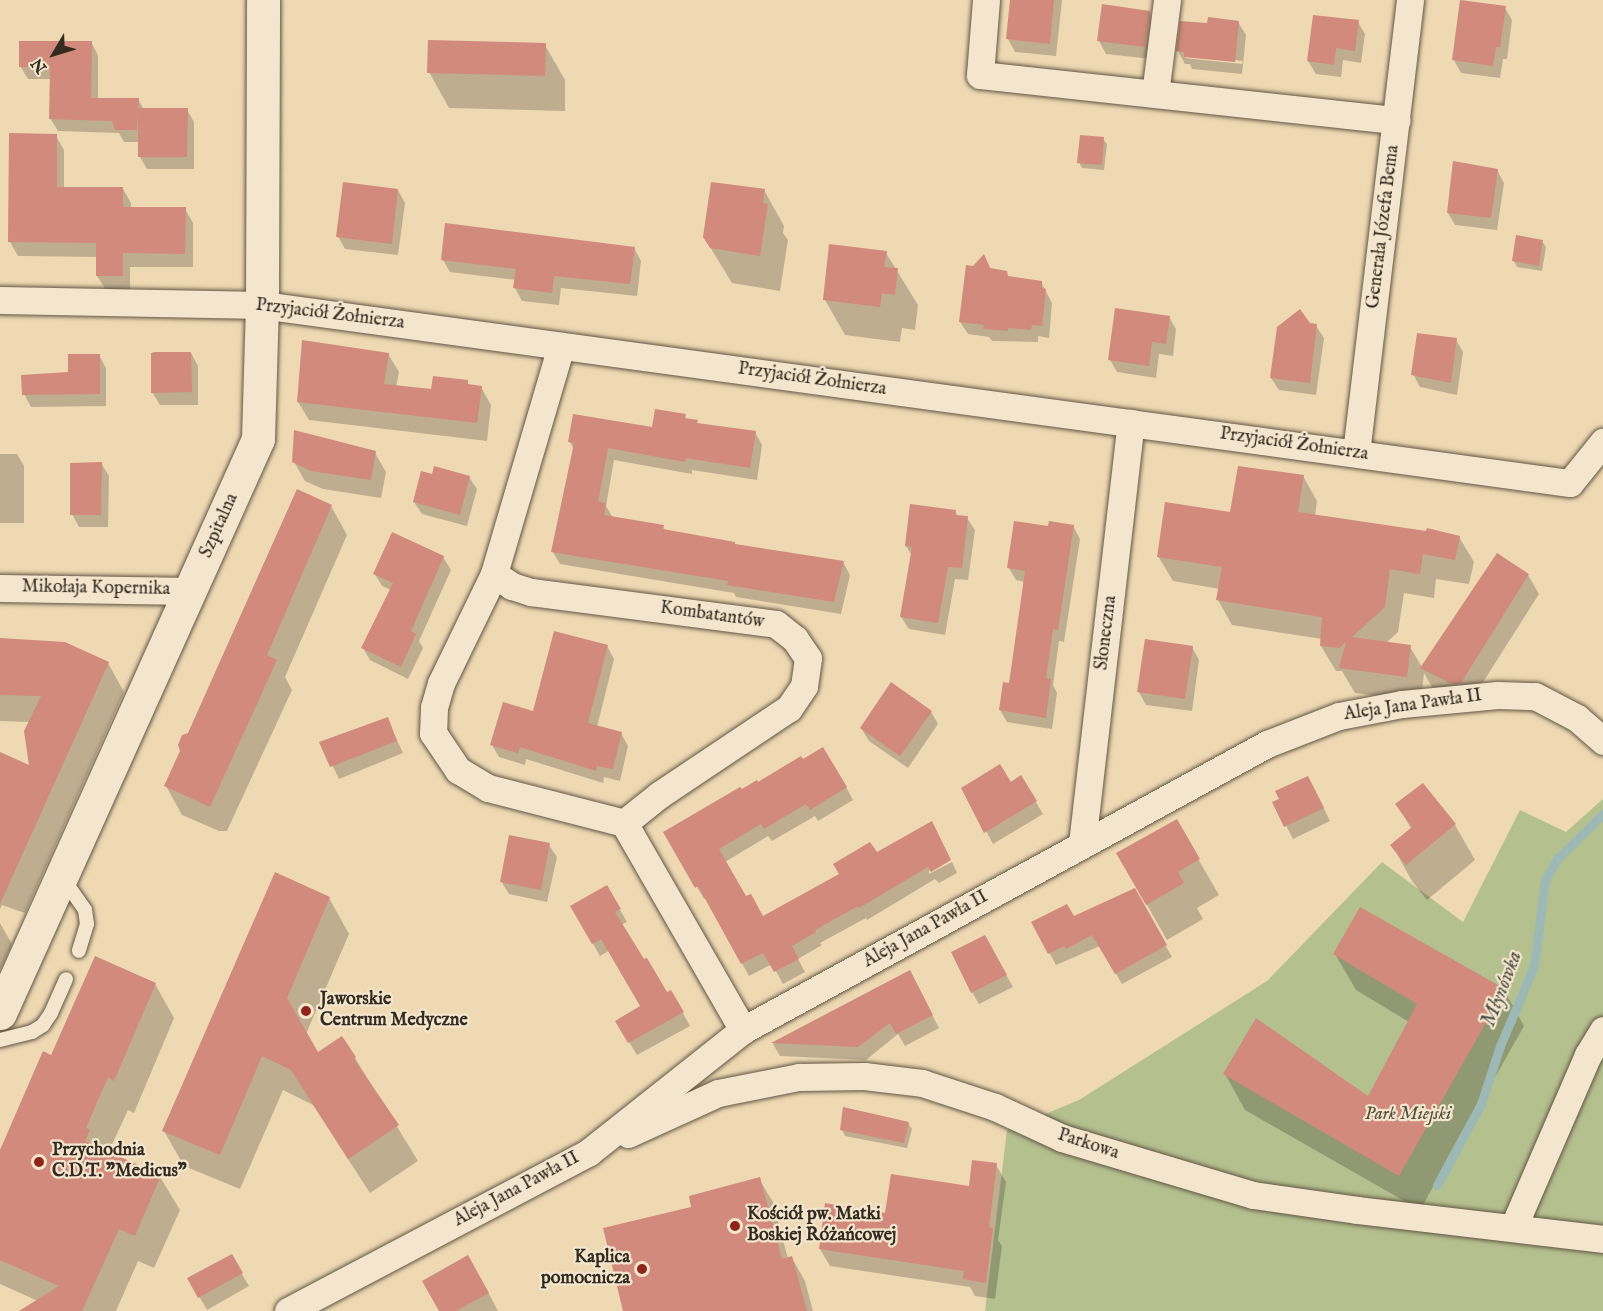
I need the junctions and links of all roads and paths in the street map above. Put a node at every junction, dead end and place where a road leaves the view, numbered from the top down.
1 (263, 0) edge
2 (986, 0) edge
3 (1167, 0) edge
4 (1410, 0) edge
5 (1155, 94) junction
6 (1397, 120) junction
7 (0, 300) edge
8 (262, 305) junction
9 (561, 346) junction
10 (1131, 423) junction
11 (1603, 442) edge
12 (1356, 453) junction
13 (494, 574) junction
14 (0, 588) edge
15 (191, 591) junction
16 (1603, 741) edge
17 (624, 824) junction
18 (1082, 844) junction
19 (62, 877) junction
20 (79, 951) dead end
21 (66, 980) dead end
22 (0, 1014) edge
23 (742, 1030) junction
24 (1603, 1030) edge
25 (0, 1040) edge
26 (589, 1152) junction
27 (1513, 1228) junction
28 (1603, 1239) edge
29 (288, 1311) edge

1 - 8 street, Szpitalna
2 - 5 street
3 - 5 street
4 - 6 street, Generała Józefa Bema
5 - 6 street
6 - 12 street, Generała Józefa Bema
7 - 8 street, Przyjaciół Żołnierza
8 - 9 street, Przyjaciół Żołnierza
8 - 15 street, Szpitalna
9 - 10 street, Przyjaciół Żołnierza
9 - 13 street
10 - 12 street, Przyjaciół Żołnierza
10 - 18 street, Słoneczna
11 - 12 street, Przyjaciół Żołnierza
13 - 17 street
13 - 17 street, Kombatantów
14 - 15 street, Mikołaja Kopernika
15 - 19 street, Szpitalna
16 - 18 street, Aleja Jana Pawła II
17 - 23 street
18 - 23 street, Aleja Jana Pawła II
19 - 20 lane
19 - 22 street, Szpitalna
21 - 25 lane
23 - 26 street, Aleja Jana Pawła II
24 - 27 street
26 - 27 street, Parkowa
26 - 29 street, Aleja Jana Pawła II
27 - 28 street, Parkowa

